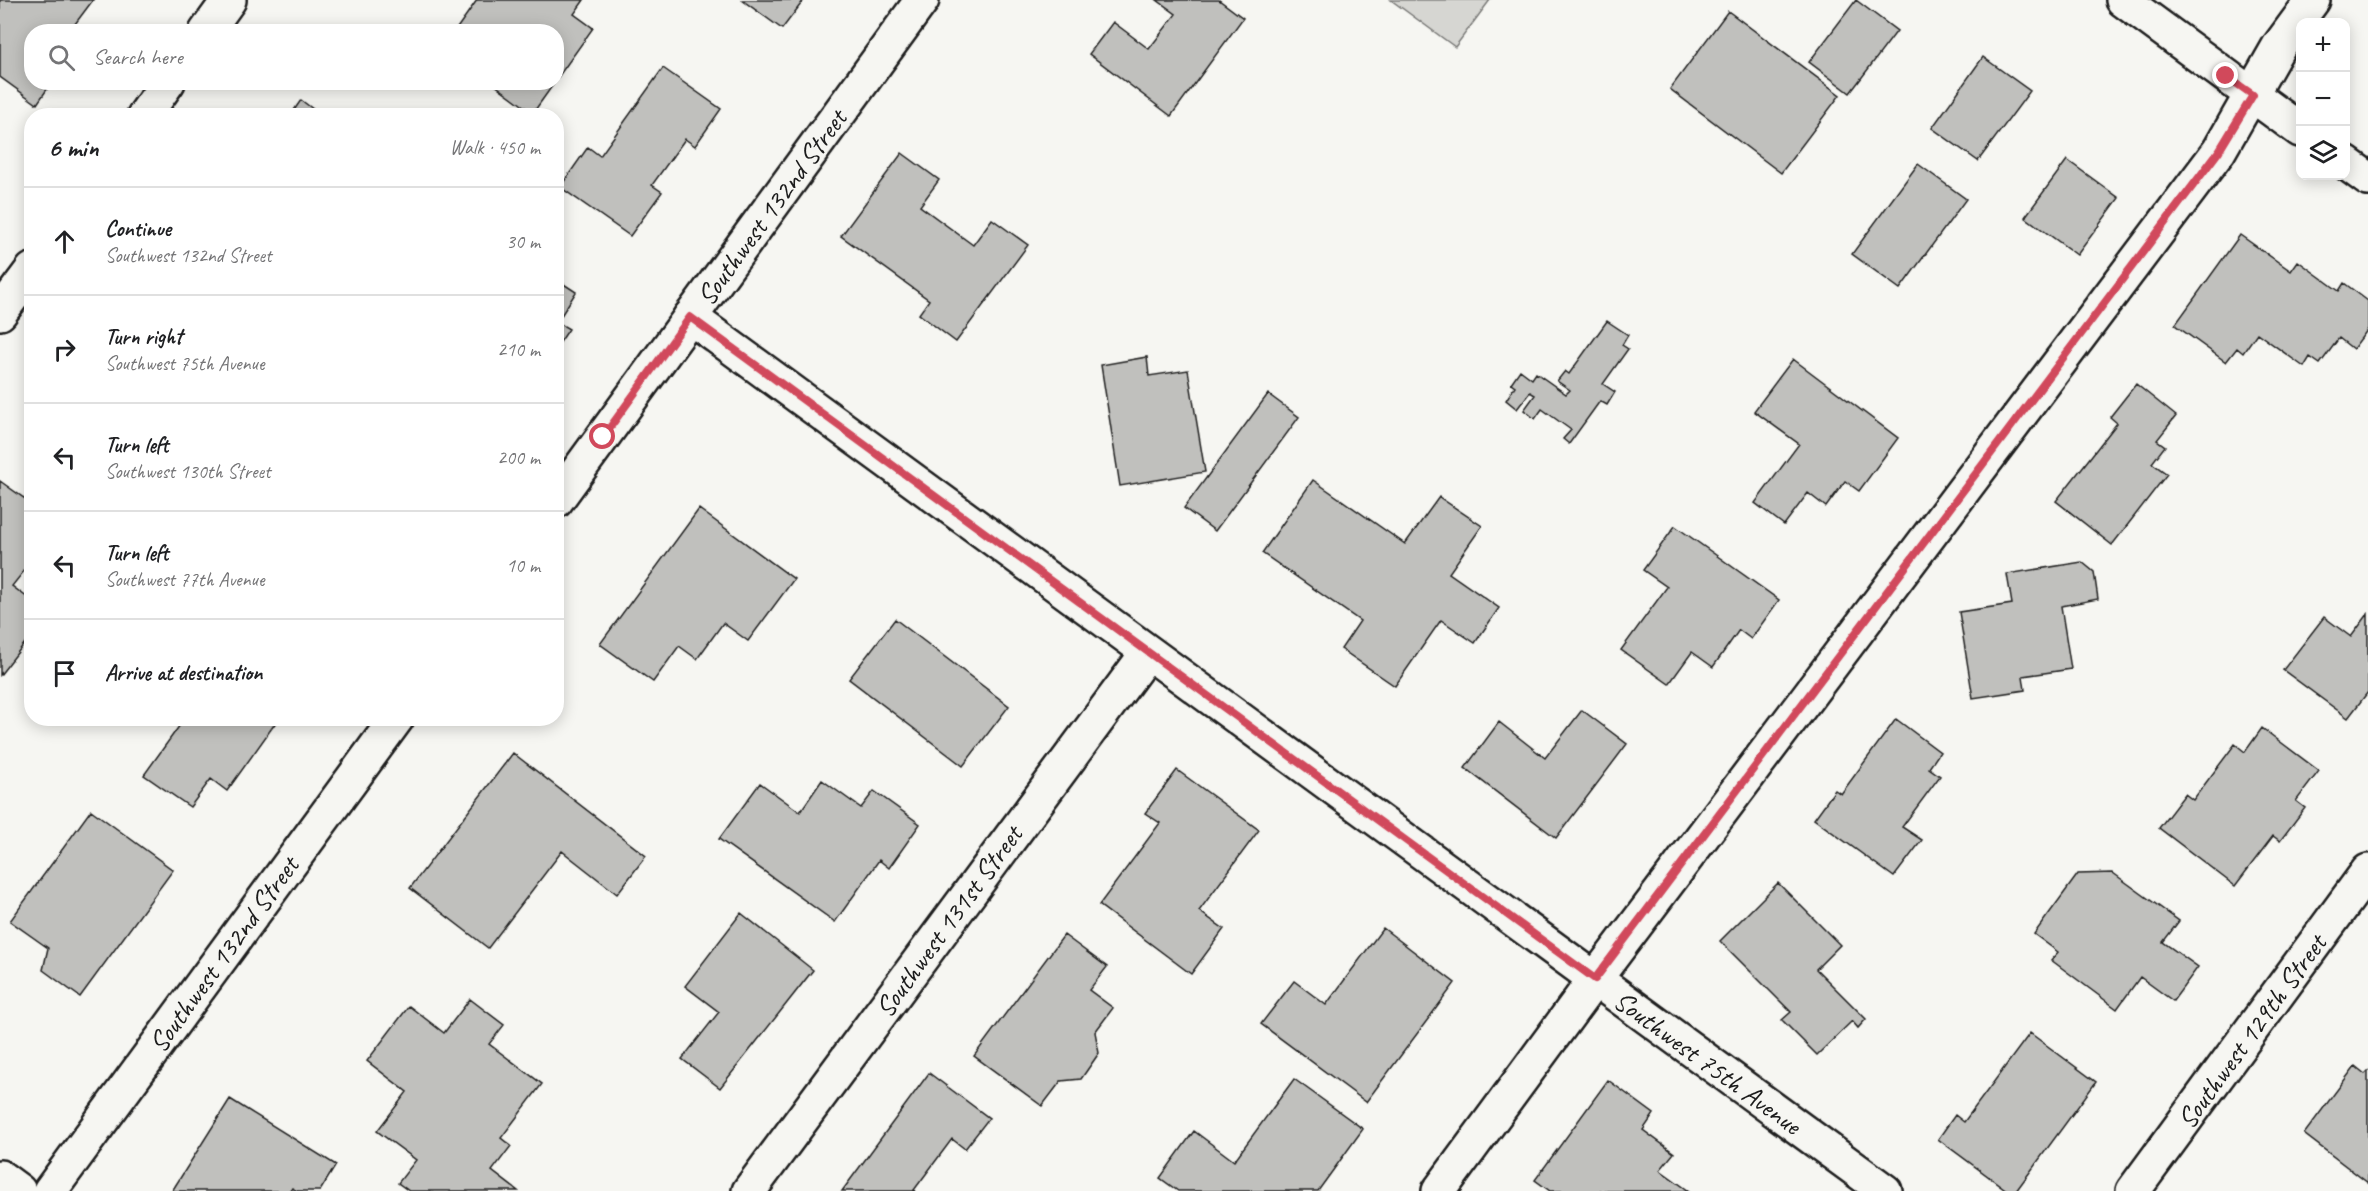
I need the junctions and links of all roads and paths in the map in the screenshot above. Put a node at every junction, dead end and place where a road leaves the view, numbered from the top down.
1 (229, 0) edge
2 (922, 0) edge
3 (2123, 0) edge
4 (2313, 0) edge
5 (212, 24) edge
6 (162, 90) edge
7 (2253, 95) junction
8 (150, 108) edge
9 (2296, 126) edge
10 (2350, 166) edge
11 (2368, 179) edge
12 (24, 281) edge
13 (0, 313) edge
14 (690, 317) junction
15 (564, 490) edge
16 (1148, 651) junction
17 (391, 726) edge
18 (2368, 871) edge
19 (1595, 979) junction
20 (0, 1177) edge
21 (19, 1191) edge
22 (50, 1191) edge
23 (749, 1191) edge
24 (1439, 1191) edge
25 (1885, 1191) edge
26 (2133, 1191) edge

1 - 5 street
2 - 14 street, Southwest 132nd Street
3 - 7 street
4 - 7 street
6 - 8 street
7 - 9 street
7 - 19 street
10 - 11 street
12 - 13 street
14 - 15 street, Southwest 132nd Street
14 - 16 street, Southwest 75th Avenue
16 - 19 street, Southwest 75th Avenue
16 - 23 street, Southwest 131st Street
17 - 22 street, Southwest 132nd Street
18 - 26 street, Southwest 129th Street
19 - 24 street
19 - 25 street, Southwest 75th Avenue
20 - 21 street

